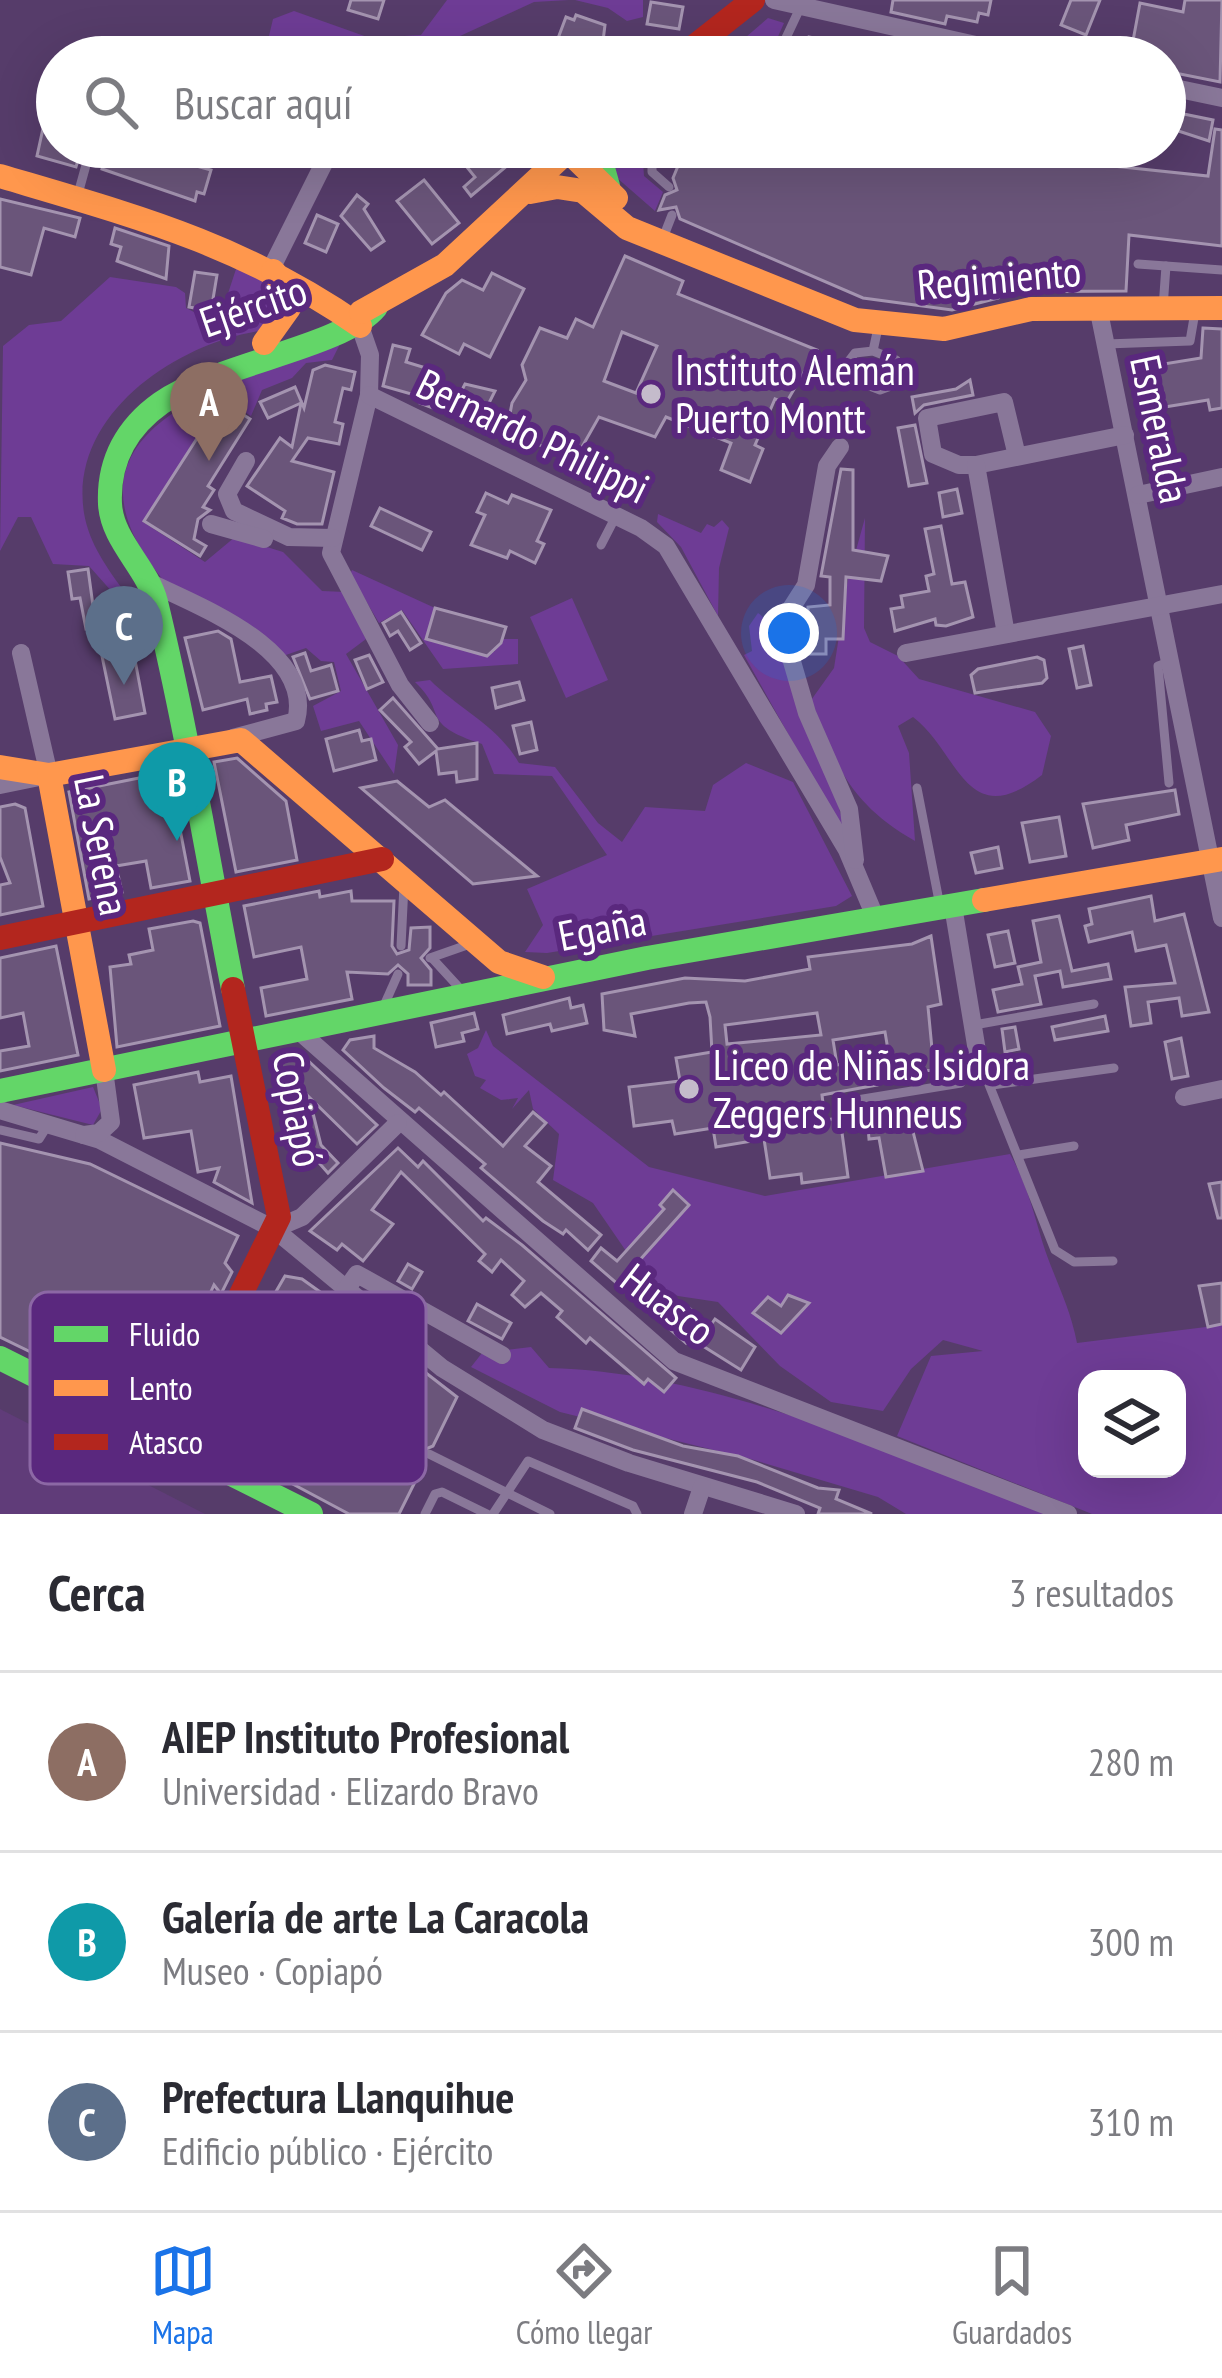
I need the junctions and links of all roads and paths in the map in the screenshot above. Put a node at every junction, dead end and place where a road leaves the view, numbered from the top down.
1 (753, 0) edge
2 (775, 0) edge
3 (800, 8) junction
4 (708, 36) edge
5 (787, 36) edge
6 (931, 36) edge
7 (1186, 90) edge
8 (1222, 98) edge
9 (85, 168) edge
10 (322, 168) edge
11 (553, 168) edge
12 (583, 168) edge
13 (604, 168) edge
14 (652, 168) edge
15 (0, 176) edge
16 (669, 187) dead end
17 (530, 192) junction
18 (612, 193) junction
19 (77, 199) junction
20 (663, 230) junction
21 (1138, 264) dead end
22 (1166, 266) junction
23 (271, 269) junction
24 (1222, 270) edge
25 (1098, 307) junction
26 (1162, 308) junction
27 (1196, 308) junction
28 (1222, 308) edge
29 (362, 316) junction
30 (864, 317) junction
31 (264, 343) junction
32 (1106, 344) junction
33 (873, 351) junction
34 (369, 395) junction
35 (1125, 434) junction
36 (840, 447) dead end
37 (1017, 456) junction
38 (246, 460) dead end
39 (976, 465) junction
40 (1222, 477) edge
41 (1138, 495) junction
42 (616, 516) junction
43 (211, 524) dead end
44 (333, 538) junction
45 (601, 544) dead end
46 (149, 581) junction
47 (1222, 594) edge
48 (1161, 605) junction
49 (1006, 634) junction
50 (21, 653) dead end
51 (906, 653) dead end
52 (1172, 661) junction
53 (430, 723) dead end
54 (231, 739) junction
55 (185, 748) junction
56 (0, 767) edge
57 (50, 775) junction
58 (1169, 783) dead end
59 (0, 785) edge
60 (917, 788) dead end
61 (382, 859) junction
62 (1217, 860) edge
63 (855, 865) junction
64 (404, 878) junction
65 (215, 894) junction
66 (946, 907) junction
67 (1222, 918) edge
68 (876, 920) junction
69 (76, 922) junction
70 (0, 938) edge
71 (401, 946) dead end
72 (487, 950) junction
73 (588, 970) junction
74 (398, 974) dead end
75 (557, 977) junction
76 (471, 996) junction
77 (1094, 1004) dead end
78 (380, 1015) junction
79 (974, 1025) junction
80 (299, 1031) junction
81 (245, 1042) junction
82 (978, 1057) junction
83 (102, 1062) junction
84 (1114, 1068) dead end
85 (992, 1085) junction
86 (1222, 1089) edge
87 (0, 1091) edge
88 (1184, 1097) dead end
89 (857, 1100) dead end
90 (0, 1110) edge
91 (49, 1123) junction
92 (398, 1123) junction
93 (0, 1130) edge
94 (84, 1135) junction
95 (1074, 1146) dead end
96 (1019, 1155) junction
97 (274, 1229) junction
98 (1112, 1261) dead end
99 (345, 1291) joint
100 (243, 1292) edge
101 (389, 1292) edge
102 (426, 1313) edge
103 (426, 1355) edge
104 (502, 1355) dead end
105 (0, 1358) edge
106 (30, 1375) edge
107 (429, 1454) dead end
108 (213, 1484) edge
109 (238, 1484) edge
110 (702, 1487) junction
111 (506, 1493) junction
112 (261, 1514) edge
113 (311, 1514) edge
114 (425, 1514) edge
115 (490, 1514) edge
116 (550, 1514) edge
117 (638, 1514) edge
118 (693, 1514) edge
119 (796, 1514) edge
120 (1068, 1514) edge

1 - 4 main road
2 - 3 street
3 - 5 lane
3 - 6 street
7 - 8 street
9 - 19 lane
10 - 23 street
11 - 17 main road, Ejército
12 - 18 main road, Regimiento
13 - 18 main road, Regimiento
14 - 16 lane
15 - 19 main road
17 - 20 main road, Regimiento
17 - 29 main road, Ejército
18 - 20 main road, Regimiento
19 - 23 main road
20 - 30 main road, Regimiento
21 - 22 lane
22 - 24 lane
22 - 26 lane
23 - 29 main road
23 - 31 main road
25 - 26 main road, Regimiento
25 - 30 main road, Regimiento
25 - 32 street, Esmeralda
26 - 27 main road, Regimiento
27 - 28 main road, Regimiento
27 - 32 lane
29 - 31 main road, Ejército
29 - 34 street
29 - 46 main road, Ejército
30 - 33 lane
31 - 55 main road, Ejército
32 - 35 street, Esmeralda
33 - 33 lane
34 - 42 street, Bernardo Philippi
34 - 44 street
35 - 37 street
35 - 41 street, Esmeralda
36 - 63 street
37 - 39 street
37 - 39 street
38 - 44 street
39 - 49 street
40 - 41 street
41 - 48 street, Esmeralda
42 - 45 lane
42 - 63 street, Bernardo Philippi
43 - 44 street
44 - 53 street
46 - 54 street
46 - 55 main road, Ejército
47 - 48 street
48 - 49 street
48 - 52 street, Esmeralda
49 - 51 street
50 - 57 street, La Serena
52 - 58 lane
52 - 62 street, Esmeralda
54 - 55 main road
54 - 61 main road
55 - 57 main road
55 - 65 main road, Copiapó
56 - 57 main road
57 - 59 street
57 - 69 main road, La Serena
60 - 66 lane
61 - 64 main road
61 - 65 main road
62 - 66 main road, Egaña
62 - 67 street, Esmeralda
63 - 68 street, Bernardo Philippi
64 - 71 lane
64 - 72 main road
65 - 69 main road
65 - 81 main road, Copiapó
66 - 68 main road, Egaña
66 - 79 street
68 - 73 main road, Egaña
69 - 70 main road
69 - 83 main road, La Serena
72 - 73 main road
72 - 75 main road
72 - 76 main road
72 - 76 lane
73 - 75 main road, Egaña
74 - 78 lane
75 - 76 main road, Egaña
76 - 78 main road, Egaña
77 - 79 lane
78 - 80 main road, Egaña
79 - 82 street
80 - 81 main road, Egaña
80 - 92 street, Huasco
81 - 83 main road, Egaña
81 - 97 main road, Copiapó
82 - 85 lane
82 - 89 lane
83 - 87 main road, Egaña
83 - 94 street
84 - 85 lane
85 - 96 lane
86 - 88 street
90 - 91 street
91 - 93 lane
91 - 94 street
92 - 97 street
92 - 120 street, Huasco
94 - 97 street
95 - 96 lane
96 - 98 lane
97 - 99 street
97 - 100 main road, Copiapó
99 - 101 street
102 - 104 street
103 - 110 street
105 - 106 main road
107 - 111 lane
108 - 112 main road
109 - 113 main road
110 - 118 street
110 - 119 street
111 - 115 lane
111 - 116 lane
111 - 117 lane
114 - 115 lane

